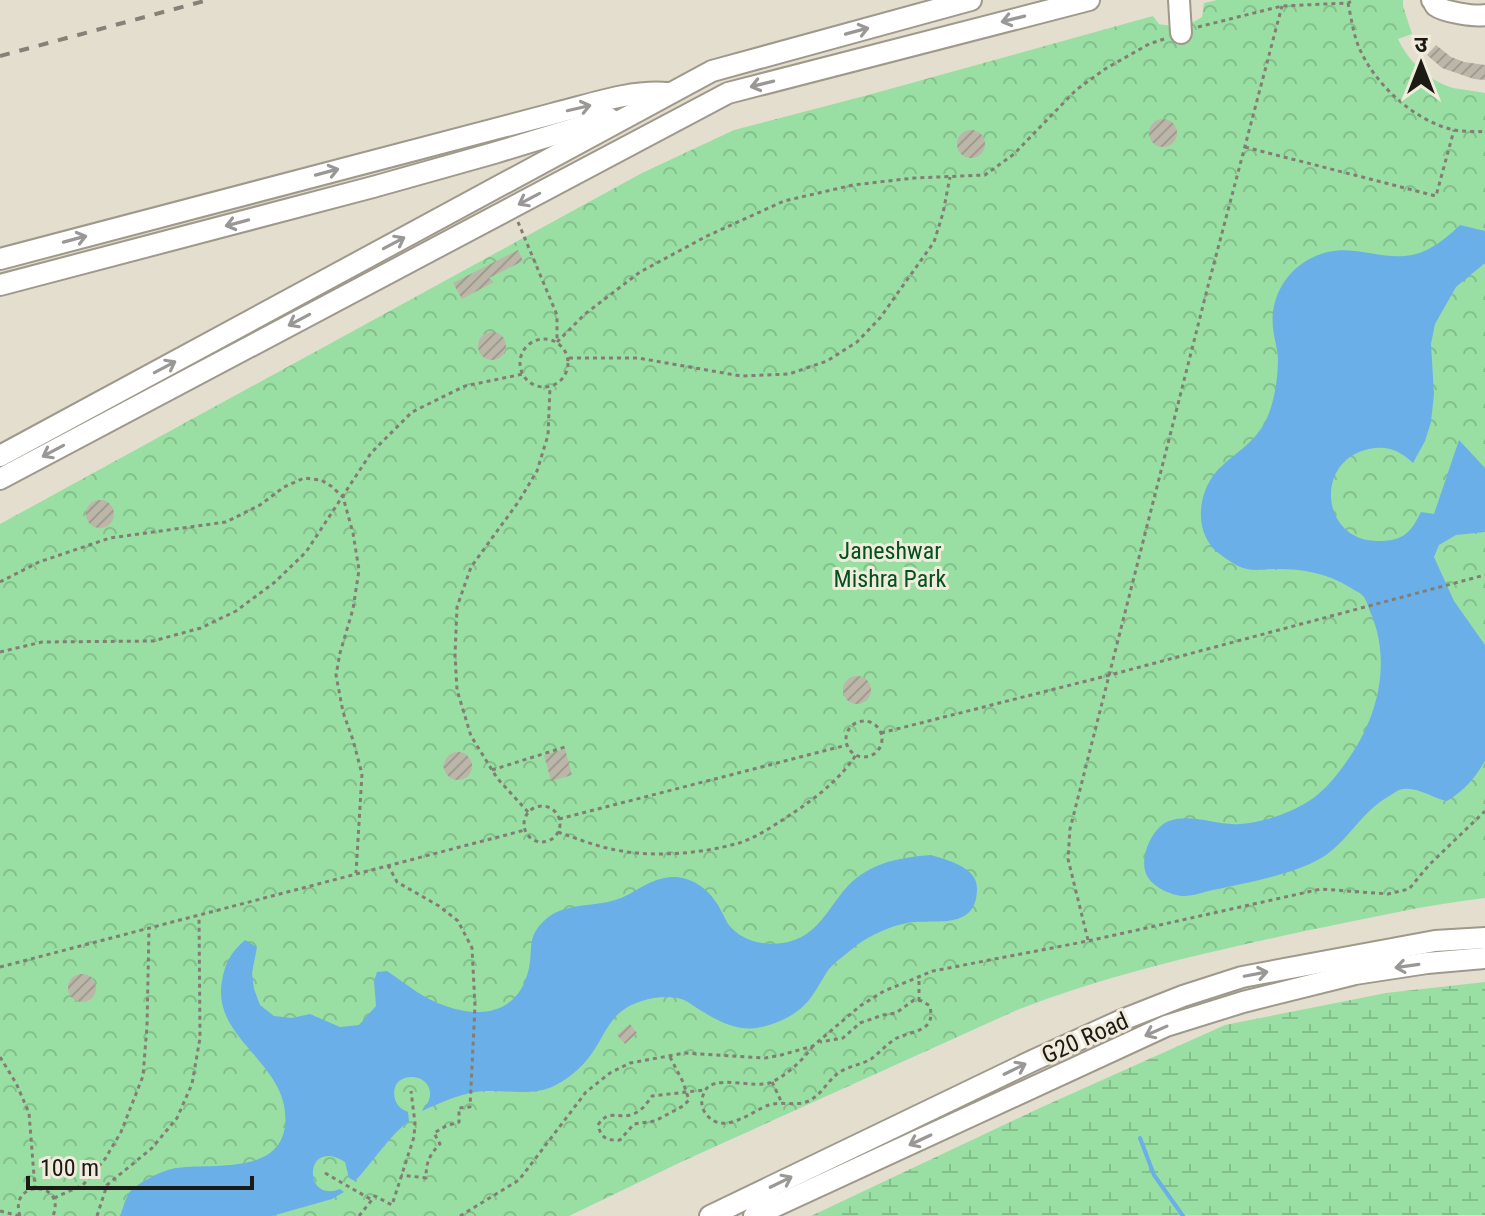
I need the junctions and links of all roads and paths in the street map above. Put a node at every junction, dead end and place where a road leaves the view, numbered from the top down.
1 (971, 0) edge
2 (1089, 0) edge
3 (1179, 0) edge
4 (1354, 0) edge
5 (1432, 0) edge
6 (1348, 3) junction
7 (1282, 6) junction
8 (1485, 15) edge
9 (1181, 33) junction
10 (671, 93) junction
11 (638, 112) junction
12 (687, 115) junction
13 (1454, 130) junction
14 (1485, 132) edge
15 (653, 133) junction
16 (1245, 147) junction
17 (950, 177) junction
18 (511, 208) junction
19 (0, 259) edge
20 (0, 285) edge
21 (557, 342) junction
22 (569, 358) junction
23 (523, 374) junction
24 (550, 387) junction
25 (101, 413) junction
26 (0, 456) edge
27 (0, 479) edge
28 (343, 497) junction
29 (1485, 575) edge
30 (0, 582) edge
31 (0, 652) edge
32 (1110, 675) junction
33 (881, 733) junction
34 (847, 745) junction
35 (565, 747) dead end
36 (856, 755) junction
37 (492, 770) junction
38 (1485, 811) edge
39 (528, 812) junction
40 (559, 819) junction
41 (525, 830) junction
42 (558, 832) junction
43 (388, 865) junction
44 (356, 873) junction
45 (199, 915) junction
46 (149, 928) junction
47 (1485, 938) edge
48 (1088, 941) junction
49 (1485, 958) edge
50 (0, 967) edge
51 (919, 977) junction
52 (919, 1001) junction
53 (1122, 1020) junction
54 (815, 1044) junction
55 (1127, 1044) junction
56 (669, 1056) junction
57 (0, 1057) edge
58 (772, 1082) junction
59 (704, 1090) junction
60 (411, 1091) dead end
61 (686, 1091) junction
62 (782, 1103) junction
63 (325, 1173) dead end
64 (401, 1175) junction
65 (35, 1188) junction
66 (54, 1198) junction
67 (372, 1200) junction
68 (0, 1211) edge
69 (19, 1216) edge
70 (53, 1216) edge
71 (97, 1216) edge
72 (359, 1216) edge
73 (460, 1216) edge
74 (710, 1216) edge
75 (754, 1216) edge

10 -> 1 street
2 -> 12 street
3 - 9 street
4 - 6 path
5 - 8 street
6 - 7 path
6 - 13 path
7 - 9 path
7 - 16 path
9 - 17 path
10 - 11 street
10 - 12 street
19 -> 10 street
11 - 15 street
11 -> 20 street
25 -> 11 street
12 - 15 street
13 - 14 path
13 - 16 path
15 -> 18 street
16 - 32 path
17 - 21 path
17 - 22 path
18 - 21 path
18 -> 25 street
21 - 22 path
21 - 23 path
22 - 24 path
23 - 24 path
23 - 28 path
24 - 37 path
25 - 26 street
25 -> 27 street
28 - 30 path
28 - 31 path
28 - 44 path
29 - 32 path
32 - 33 path
32 - 48 path
33 - 34 path
33 - 36 path
34 - 36 path
34 - 40 path
35 - 37 path
36 - 42 path
37 - 39 path
38 - 48 path
39 - 40 path
39 - 41 path
40 - 42 path
41 - 42 path
41 - 43 path
43 - 44 path
43 - 64 path
44 - 45 path
45 - 46 path
45 - 71 path
46 - 50 path
46 - 66 path
53 -> 47 street, G20 Road
48 - 51 path
49 -> 55 street, G20 Road
51 - 52 path
51 - 54 path
52 - 54 path
52 - 62 path
53 - 55 street
74 -> 53 street, G20 Road
54 - 56 path
54 - 58 path
55 -> 75 street, G20 Road
56 - 61 path
56 - 73 path
57 - 65 path
58 - 59 path
58 - 62 path
59 - 61 path
59 - 62 path
60 - 64 path
61 - 61 path
63 - 67 path
64 - 67 path
65 - 66 path
65 - 69 path
66 - 70 path
67 - 72 path
68 - 69 path

